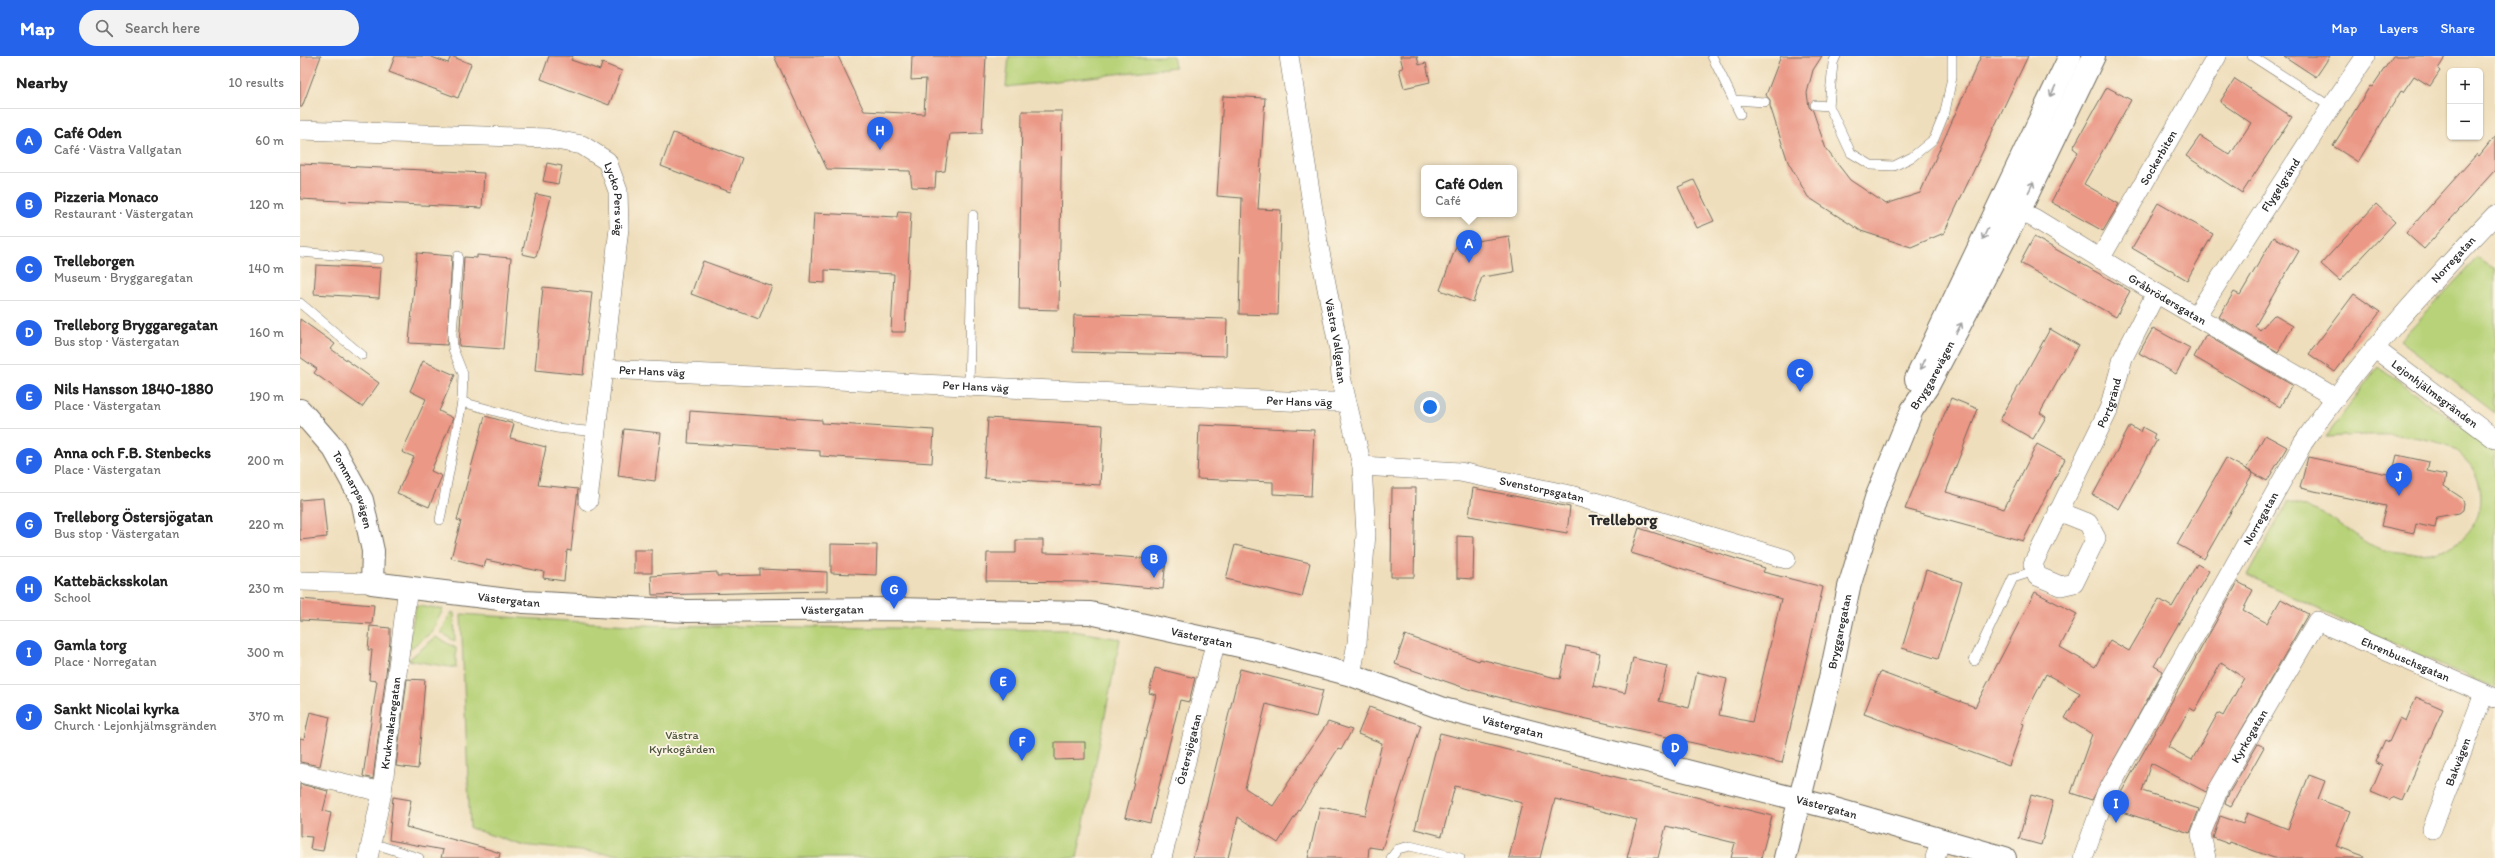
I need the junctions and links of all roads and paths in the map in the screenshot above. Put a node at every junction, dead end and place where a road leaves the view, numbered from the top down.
1 (1289, 56) edge
2 (1712, 56) edge
3 (1836, 56) edge
4 (1952, 56) edge
5 (2070, 56) edge
6 (2094, 56) edge
7 (2217, 56) edge
8 (2252, 56) edge
9 (2366, 56) edge
10 (1733, 100) junction
11 (1765, 102) dead end
12 (1815, 105) dead end
13 (1829, 106) junction
14 (2331, 107) junction
15 (1740, 114) dead end
16 (300, 130) edge
17 (2010, 207) junction
18 (973, 215) dead end
19 (2495, 215) edge
20 (300, 252) edge
21 (458, 256) dead end
22 (2100, 259) junction
23 (379, 260) dead end
24 (2156, 293) junction
25 (300, 303) edge
26 (2196, 316) junction
27 (2374, 348) junction
28 (362, 355) dead end
29 (605, 369) junction
30 (969, 387) junction
31 (2334, 397) junction
32 (462, 402) junction
33 (1346, 402) junction
34 (300, 410) edge
35 (1912, 410) joint
36 (597, 432) junction
37 (2495, 439) edge
38 (1362, 466) junction
39 (588, 501) dead end
40 (2058, 511) junction
41 (440, 520) dead end
42 (1786, 559) dead end
43 (2035, 571) junction
44 (300, 581) edge
45 (372, 583) junction
46 (408, 586) junction
47 (2317, 621) joint
48 (1216, 640) junction
49 (1974, 661) dead end
50 (1351, 675) junction
51 (2490, 696) edge
52 (300, 773) edge
53 (382, 792) junction
54 (1800, 801) junction
55 (2432, 829) dead end
56 (1938, 848) edge
57 (370, 850) edge
58 (420, 858) edge
59 (1162, 858) edge
60 (1390, 858) edge
61 (1460, 858) edge
62 (1785, 858) edge
63 (2005, 858) edge
64 (2082, 858) edge
65 (2206, 858) edge

1 - 33 street, Västra Vallgatan
2 - 10 lane
3 - 13 lane
4 - 13 lane
5 -> 17 street, Bryggarevägen
17 -> 6 street, Bryggarevägen
7 - 22 street, Sockerbiten
8 - 14 lane
9 - 14 street, Flygelgränd
10 - 11 lane
10 - 15 lane
12 - 13 lane
14 - 26 street, Flygelgränd
16 - 29 street, Lycko Pers väg
17 - 22 street, Gråbrödersgatan
17 - 35 street, Bryggarevägen
18 - 30 lane
19 - 27 street, Norregatan
20 - 23 lane
21 - 32 lane
22 - 24 street, Gråbrödersgatan
24 - 26 street, Gråbrödersgatan
24 - 40 street, Portgränd
25 - 28 lane
26 - 31 street, Gråbrödersgatan
27 - 31 street, Norregatan
27 - 37 street, Lejonhjälmsgränden
29 - 30 street, Per Hans väg
29 - 36 street, Lycko Pers väg
30 - 33 street, Per Hans väg
31 - 64 street, Norregatan
32 - 36 lane
32 - 41 lane
33 - 38 street, Västra Vallgatan
34 - 45 street, Tommarpsvägen
35 - 54 street, Bryggaregatan
36 - 39 street, Lycko Pers väg
38 - 42 street, Svenstorpsgatan
38 - 50 street, Västra Vallgatan
40 - 43 street, Portgränd
40 - 43 street
43 - 49 lane
44 - 45 street
45 - 46 street, Västergatan
46 - 48 street, Västergatan
46 - 53 street, Krukmakaregatan
47 - 51 street, Ehrenbuschsgatan
47 - 65 street, Kyrkogatan
48 - 50 street, Västergatan
48 - 59 street, Östersjögatan
50 - 54 street, Västergatan
51 - 55 street, Bakvägen
52 - 53 street
53 - 57 street, Krukmakaregatan
54 - 56 street, Västergatan
54 - 62 street, Bryggaregatan
56 - 63 street, Västergatan
57 - 58 lane
60 - 61 lane

